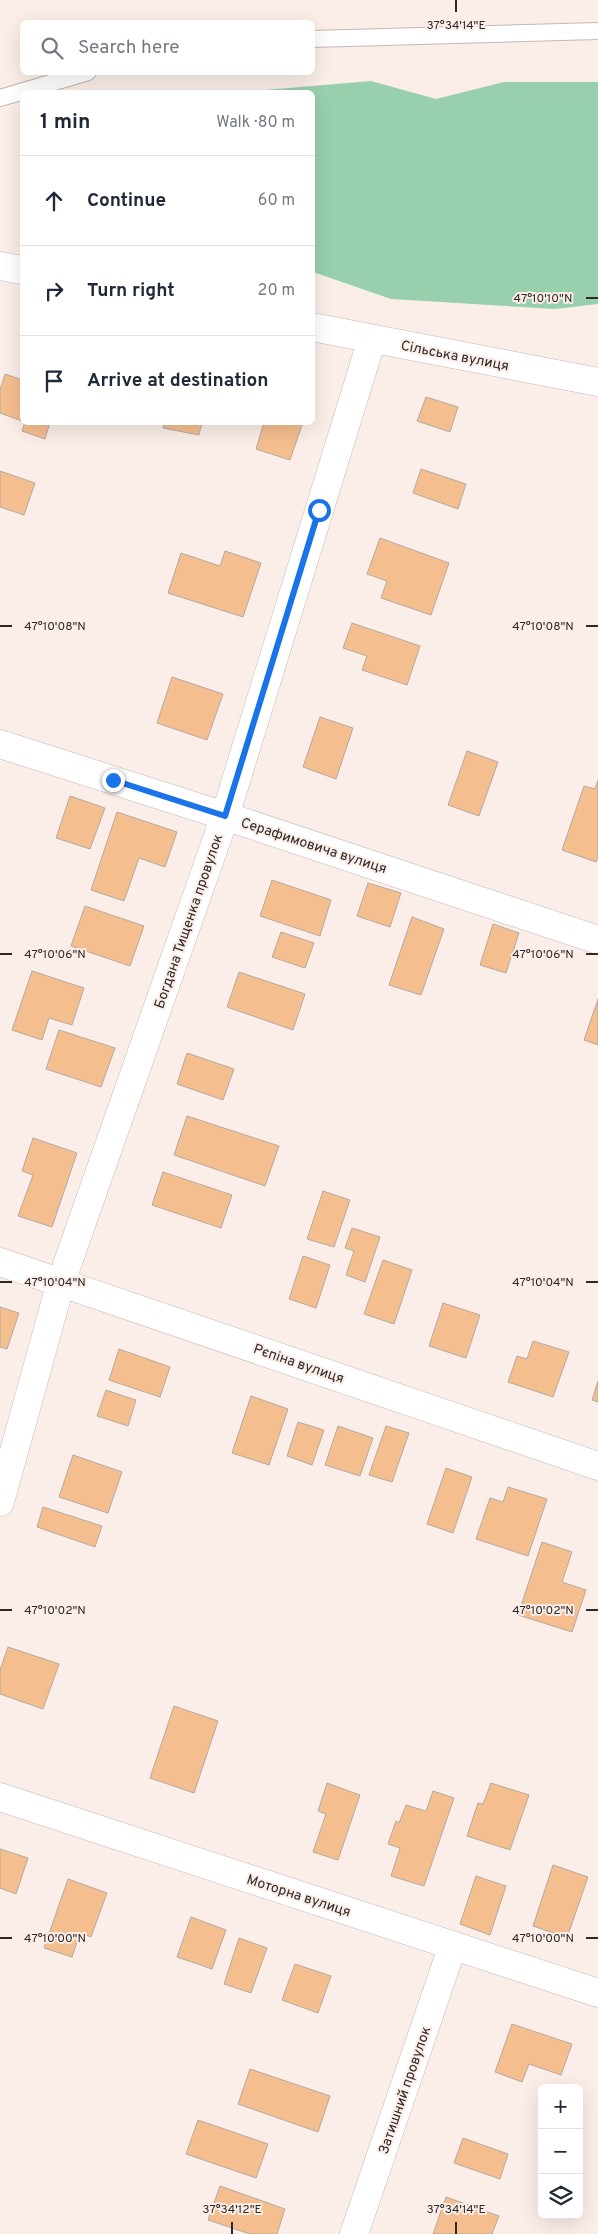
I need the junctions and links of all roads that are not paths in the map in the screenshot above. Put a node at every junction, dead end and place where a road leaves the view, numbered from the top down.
1 (598, 30) edge
2 (315, 39) edge
3 (78, 75) edge
4 (27, 90) edge
5 (20, 92) edge
6 (0, 98) edge
7 (0, 266) edge
8 (20, 270) edge
9 (315, 328) edge
10 (372, 339) junction
11 (598, 382) edge
12 (0, 744) edge
13 (225, 816) junction
14 (598, 940) edge
15 (0, 1262) edge
16 (62, 1282) junction
17 (598, 1466) edge
18 (0, 1502) edge
19 (0, 1798) edge
20 (453, 1945) junction
21 (598, 1993) edge
22 (354, 2234) edge

1 - 2 lane
3 - 4 lane
5 - 6 lane
7 - 8 street
9 - 10 street, Сільська вулиця
10 - 11 street, Сільська вулиця
10 - 13 street, Богдана Тищенка провулок
12 - 13 street, Серафимовича вулиця
13 - 14 street, Серафимовича вулиця
13 - 16 street, Богдана Тищенка провулок
15 - 16 street, Рєпіна вулиця
16 - 17 street, Рєпіна вулиця
16 - 18 street, Богдана Тищенка провулок
19 - 20 street, Моторна вулиця
20 - 21 street, Моторна вулиця
20 - 22 street, Затишний провулок

